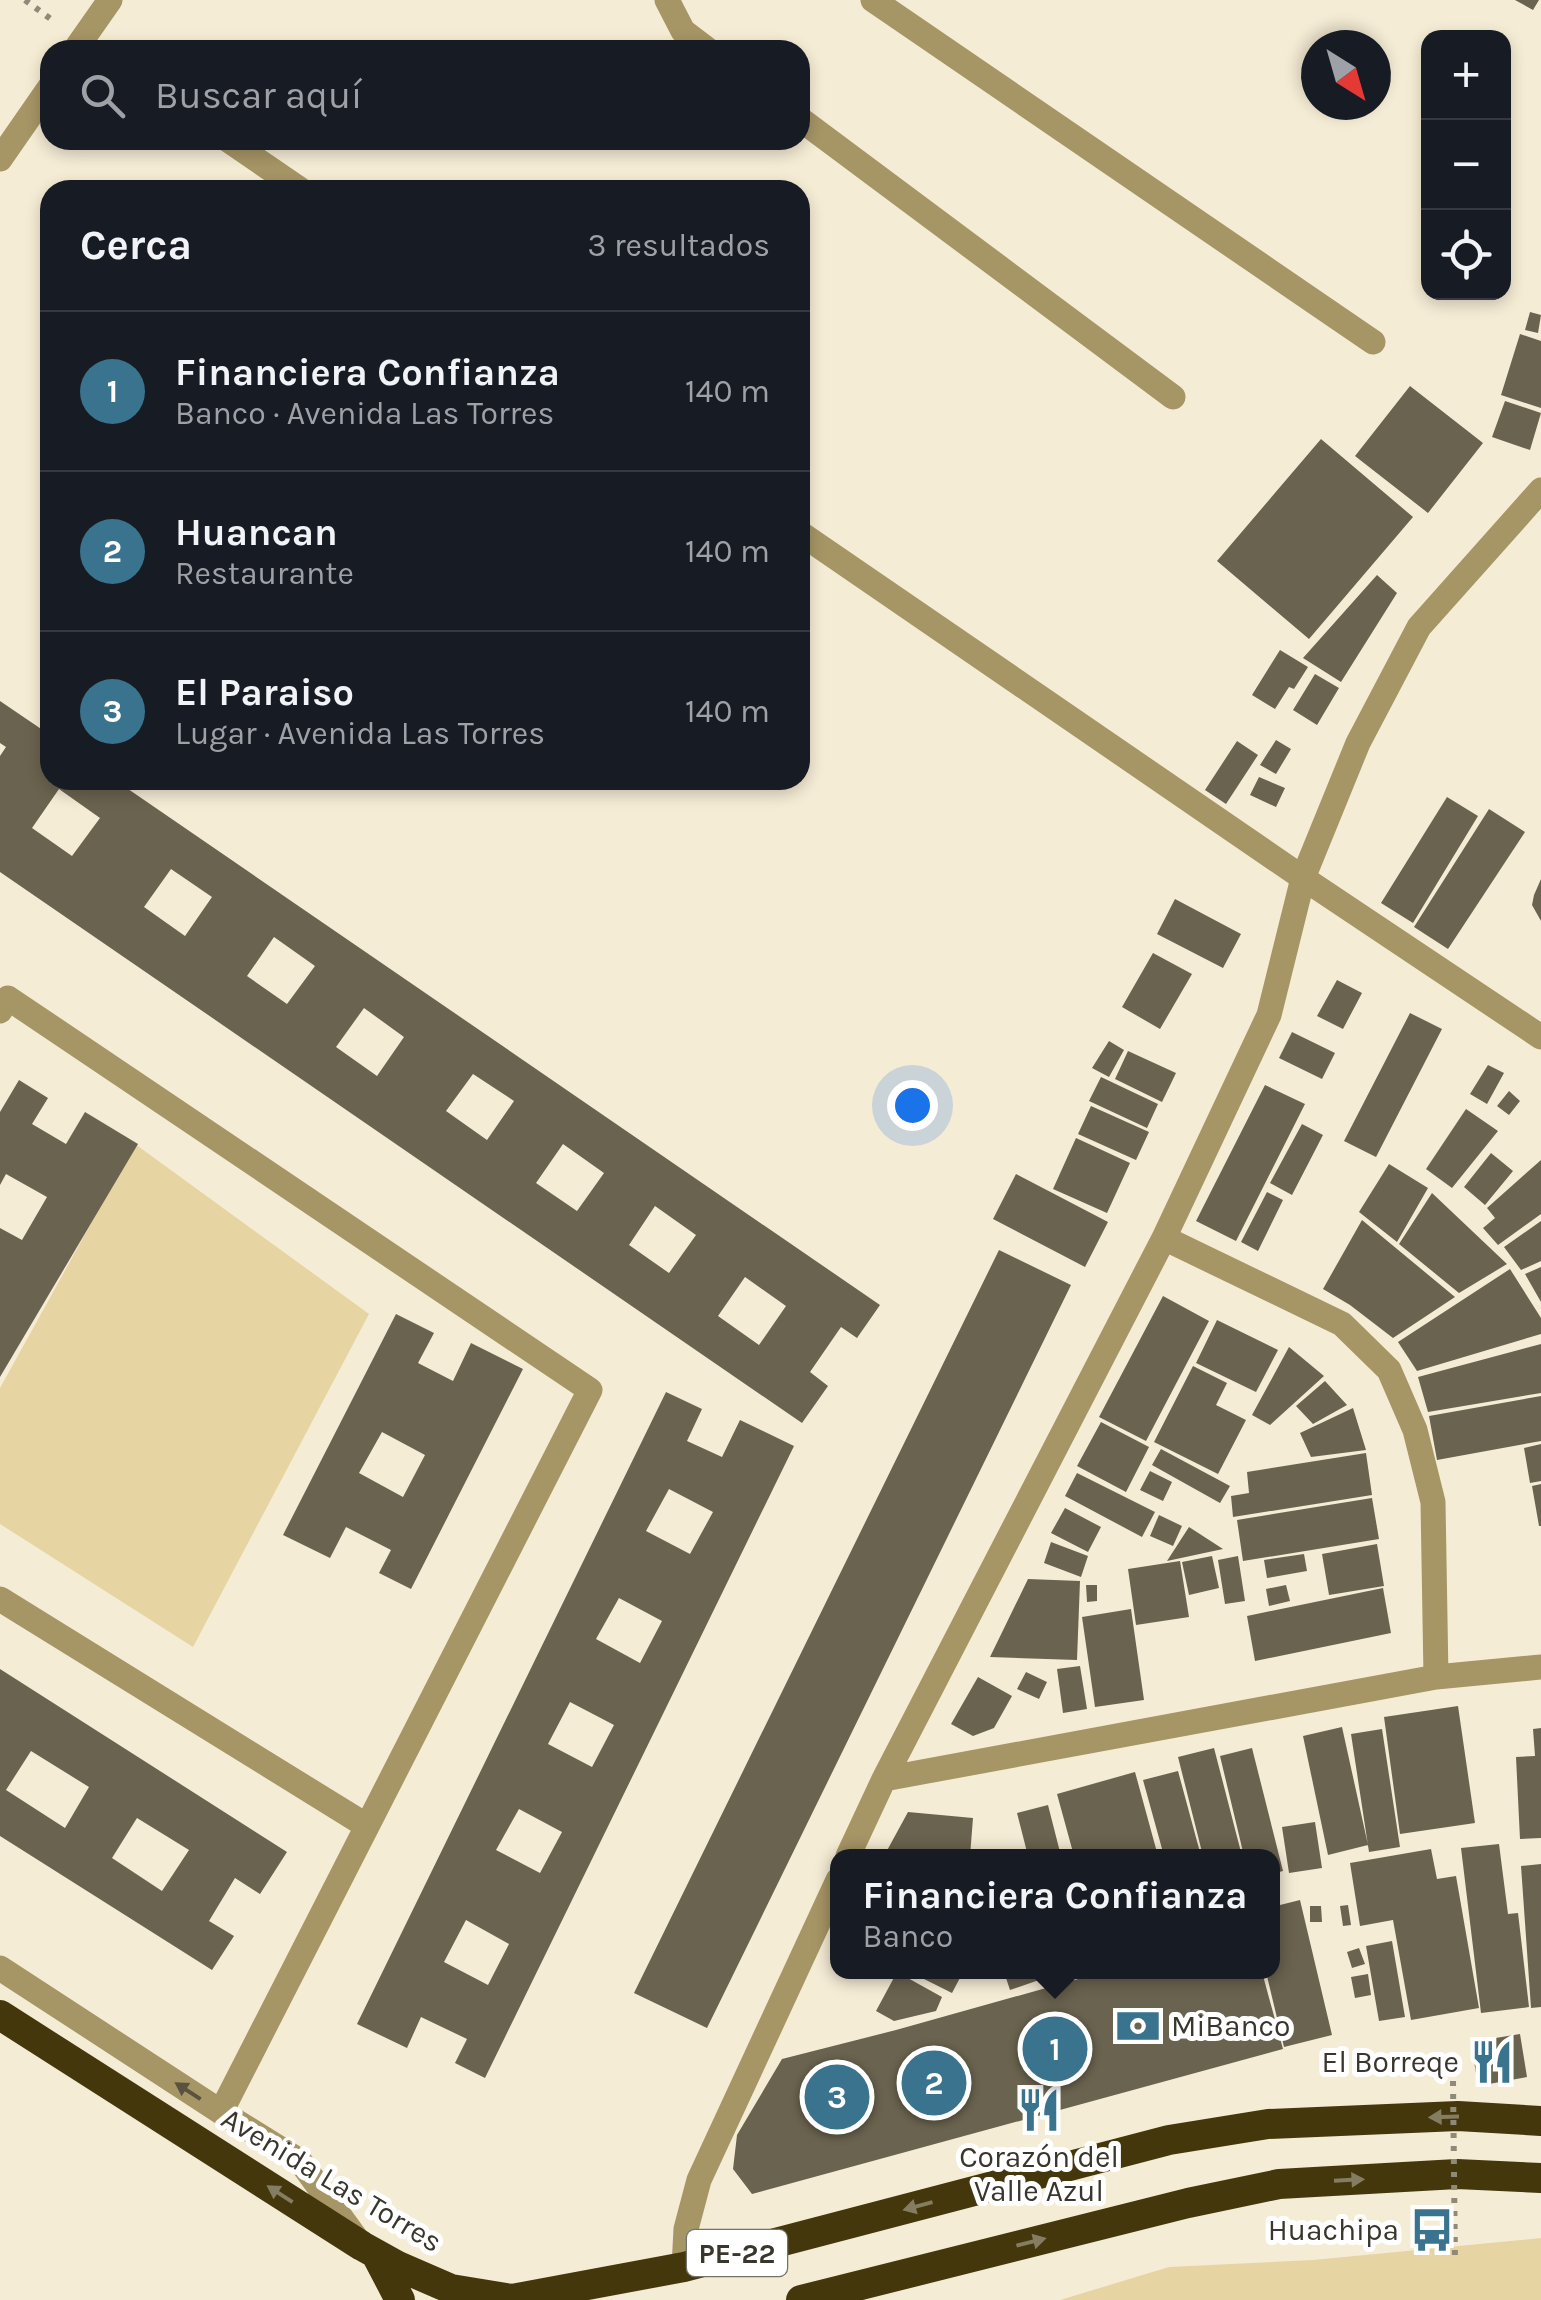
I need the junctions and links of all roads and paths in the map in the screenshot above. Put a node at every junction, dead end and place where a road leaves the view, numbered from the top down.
1 (110, 0) edge
2 (667, 0) edge
3 (873, 0) edge
4 (88, 40) edge
5 (695, 40) edge
6 (40, 101) edge
7 (810, 125) edge
8 (243, 150) edge
9 (0, 159) edge
10 (286, 180) edge
11 (1373, 342) dead end
12 (1173, 397) dead end
13 (1541, 490) edge
14 (810, 540) edge
15 (1303, 878) junction
16 (0, 1012) edge
17 (1541, 1037) edge
18 (1164, 1238) junction
19 (0, 1599) edge
20 (1541, 1667) edge
21 (1436, 1677) junction
22 (884, 1780) junction
23 (367, 1826) junction
24 (851, 1849) edge
25 (830, 1897) edge
26 (0, 1968) edge
27 (0, 2015) edge
28 (1453, 2081) dead end
29 (221, 2112) junction
30 (1541, 2121) edge
31 (1541, 2178) edge
32 (369, 2250) junction
33 (1456, 2263) dead end
34 (684, 2267) junction
35 (876, 2291) edge
36 (400, 2300) edge
37 (800, 2300) edge

1 - 4 street
2 - 5 street
3 - 11 street
6 - 9 street
7 - 12 street
8 - 10 street
13 - 15 street
14 - 15 street
15 - 17 street
15 - 18 street
16 - 23 street
18 - 21 street
18 - 22 street
19 - 23 street
20 - 21 street
21 - 22 street
22 - 24 street
23 - 29 street
25 - 34 street
29 -> 26 street
32 -> 27 highway, Avenida Las Torres / PE-22
28 - 33 path, bridge
29 - 32 street
30 -> 34 highway, Avenida Las Torres / PE-22
35 -> 31 highway, PE-22
32 - 34 highway, Avenida Las Torres / PE-22
32 - 36 highway
35 - 37 highway, PE-22

